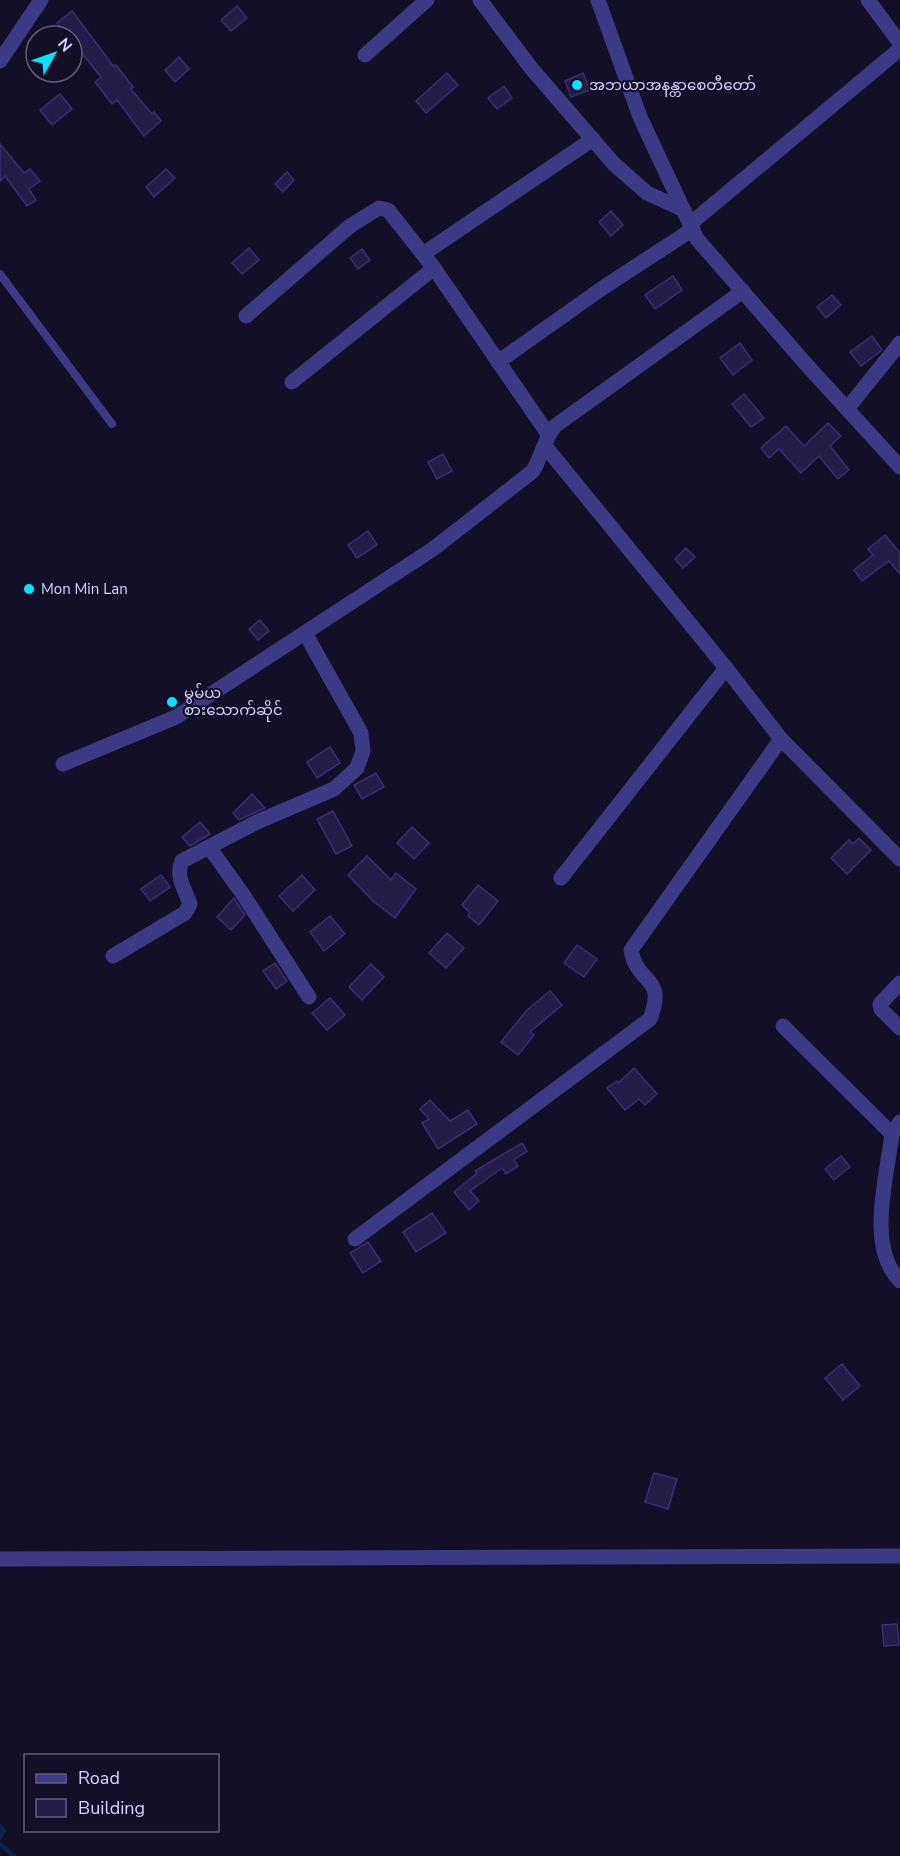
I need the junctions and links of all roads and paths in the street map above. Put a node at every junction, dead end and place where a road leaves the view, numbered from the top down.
1 (41, 0) edge
2 (427, 0) edge
3 (480, 0) edge
4 (598, 0) edge
5 (868, 0) edge
6 (900, 43) edge
7 (900, 49) edge
8 (365, 55) dead end
9 (0, 61) edge
10 (592, 139) junction
11 (689, 221) junction
12 (423, 254) junction
13 (434, 268) junction
14 (0, 274) edge
15 (743, 291) junction
16 (246, 316) dead end
17 (900, 343) edge
18 (498, 362) junction
19 (292, 382) dead end
20 (847, 409) junction
21 (112, 424) dead end
22 (546, 440) junction
23 (900, 467) edge
24 (305, 633) junction
25 (726, 668) junction
26 (781, 740) junction
27 (63, 764) dead end
28 (209, 847) junction
29 (900, 859) edge
30 (561, 878) dead end
31 (113, 956) dead end
32 (900, 983) edge
33 (309, 998) dead end
34 (783, 1026) dead end
35 (900, 1028) edge
36 (896, 1128) edge
37 (355, 1239) dead end
38 (900, 1281) edge
39 (900, 1556) edge
40 (0, 1558) edge

1 - 9 street
2 - 8 street
3 - 10 street
4 - 11 street
5 - 6 street
7 - 11 street
10 - 11 street
10 - 12 street
11 - 15 street
11 - 18 street
12 - 13 street
12 - 16 street
13 - 18 street
13 - 19 street
14 - 21 lane
15 - 20 street
15 - 22 street
17 - 20 street
18 - 22 street
20 - 23 street
22 - 24 street
22 - 25 street
24 - 27 street
24 - 28 street
25 - 26 street
25 - 30 street
26 - 29 street
26 - 37 street
28 - 31 street
28 - 33 street
32 - 35 street
34 - 36 street
36 - 38 street
39 - 40 street

